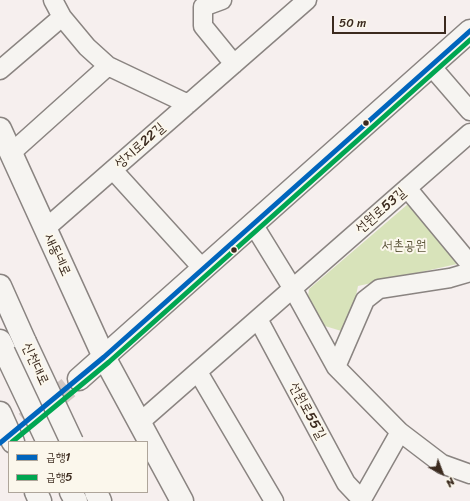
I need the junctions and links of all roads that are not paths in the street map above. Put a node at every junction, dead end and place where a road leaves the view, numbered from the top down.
1 (53, 0) edge
2 (222, 0) edge
3 (306, 0) edge
4 (62, 17) junction
5 (470, 31) edge
6 (234, 64) junction
7 (108, 66) junction
8 (431, 66) junction
9 (0, 70) edge
10 (188, 104) junction
11 (470, 111) edge
12 (0, 129) edge
13 (470, 133) edge
14 (11, 153) junction
15 (113, 170) junction
16 (407, 188) junction
17 (253, 224) junction
18 (46, 229) junction
19 (470, 264) edge
20 (203, 269) junction
21 (470, 272) edge
22 (0, 286) edge
23 (293, 288) junction
24 (258, 319) junction
25 (0, 341) edge
26 (104, 357) junction
27 (336, 367) junction
28 (198, 372) junction
29 (78, 379) tunnel mouth
30 (0, 413) edge
31 (139, 423) junction
32 (400, 432) junction
33 (13, 441) edge
34 (48, 441) edge
35 (72, 441) edge
36 (470, 474) edge
37 (362, 500) edge
38 (182, 501) edge
39 (274, 501) edge

1 - 4 street
2 - 6 street
3 - 6 street, 성지로22길
4 - 7 street
4 - 9 street
5 - 8 main road
6 - 10 street, 성지로22길
7 - 10 street
7 - 14 street
8 - 11 street
8 - 17 main road
10 - 15 street, 성지로22길
12 - 14 main road, 새동네로
13 - 16 street, 선원로53길
14 - 18 main road, 새동네로
15 - 18 street, 성지로22길
15 - 20 street
16 - 19 street
16 - 23 street, 선원로53길
17 - 20 main road
17 - 23 street
18 - 26 main road, 새동네로
20 - 26 main road
21 - 27 street
22 - 35 main road, 신천대로, bridge
23 - 24 street, 선원로53길
23 - 27 street
24 - 28 street, 선원로53길
24 - 37 street, 선원로55길
25 - 34 main road
26 - 29 main road
26 - 31 main road, 새동네로
27 - 32 street
28 - 31 street, 선원로53길
28 - 39 street
30 - 33 main road
31 - 38 main road, 새동네로
32 - 36 street
32 - 37 street, 선원로55길

